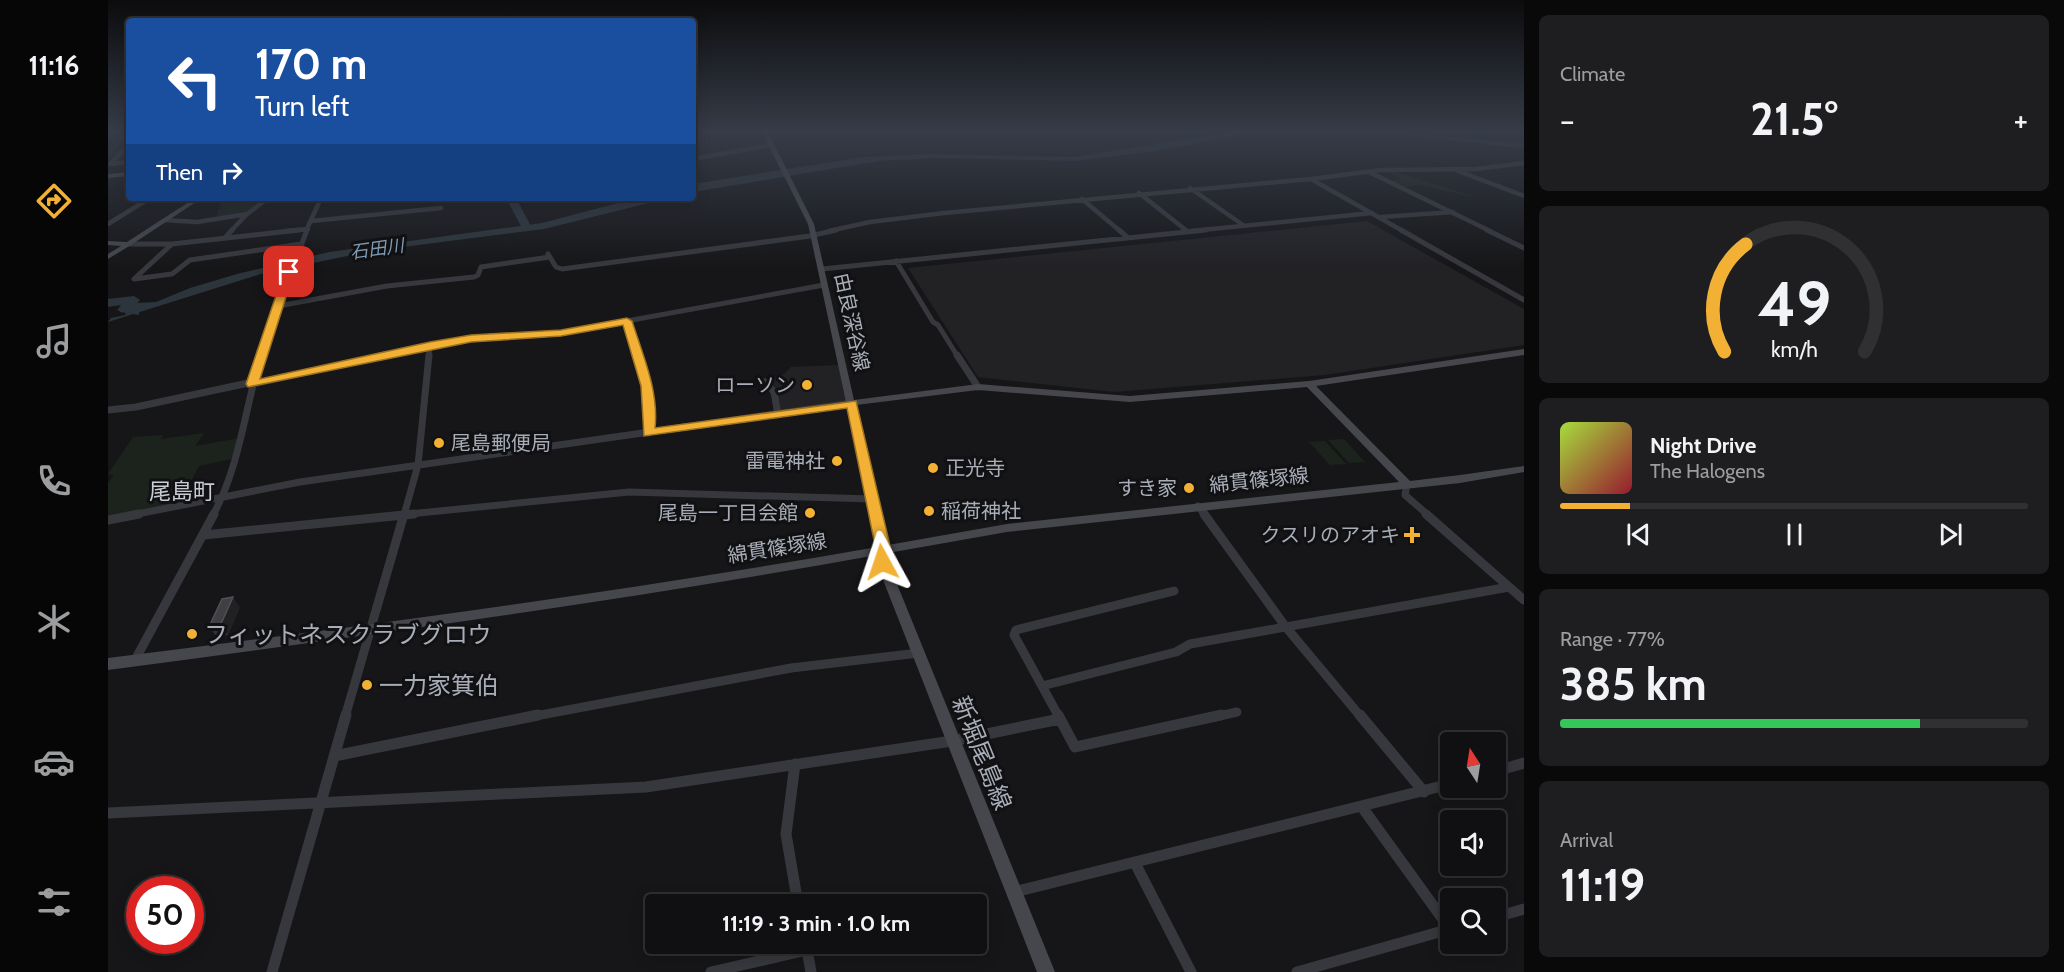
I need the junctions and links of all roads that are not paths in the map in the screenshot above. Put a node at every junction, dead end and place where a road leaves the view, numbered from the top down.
1 (789, 177) edge
2 (1323, 177) edge
3 (1381, 177) edge
4 (1476, 177) edge
5 (1311, 179) junction
6 (1190, 188) junction
7 (1139, 194) junction
8 (1524, 196) edge
9 (1082, 199) junction
10 (145, 201) edge
11 (194, 201) edge
12 (265, 201) edge
13 (320, 201) edge
14 (441, 208) dead end
15 (1454, 212) junction
16 (1372, 213) junction
17 (247, 214) junction
18 (1380, 217) junction
19 (165, 220) junction
20 (311, 222) junction
21 (108, 224) edge
22 (1243, 225) junction
23 (308, 229) junction
24 (1188, 231) junction
25 (814, 235) junction
26 (1127, 237) junction
27 (225, 238) junction
28 (108, 243) edge
29 (130, 244) junction
30 (172, 244) junction
31 (301, 244) junction
32 (1524, 248) edge
33 (108, 257) edge
34 (896, 261) junction
35 (822, 269) junction
36 (825, 285) junction
37 (1524, 300) edge
38 (278, 306) junction
39 (627, 321) junction
40 (430, 345) junction
41 (1524, 352) edge
42 (765, 382) dead end
43 (253, 383) junction
44 (1309, 384) junction
45 (978, 387) junction
46 (852, 403) junction
47 (108, 410) edge
48 (778, 415) junction
49 (648, 433) junction
50 (418, 465) junction
51 (1524, 469) edge
52 (1407, 484) junction
53 (223, 497) junction
54 (872, 499) junction
55 (1198, 506) junction
56 (404, 516) junction
57 (108, 520) edge
58 (204, 535) junction
59 (883, 550) junction
60 (1509, 587) junction
61 (1173, 591) dead end
62 (1524, 600) edge
63 (1285, 626) junction
64 (371, 630) junction
65 (919, 653) junction
66 (135, 660) junction
67 (108, 664) edge
68 (1042, 686) junction
69 (1237, 712) dead end
70 (1060, 719) junction
71 (952, 741) junction
72 (334, 756) junction
73 (1524, 763) edge
74 (795, 764) junction
75 (1506, 768) edge
76 (1440, 787) edge
77 (1424, 792) junction
78 (321, 805) junction
79 (1362, 807) junction
80 (108, 813) edge
81 (1135, 863) junction
82 (1014, 892) junction
83 (796, 894) edge
84 (1524, 909) edge
85 (1506, 914) edge
86 (1440, 915) edge
87 (1440, 932) edge
88 (780, 954) edge
89 (808, 954) edge
90 (1304, 971) edge
91 (272, 972) edge
92 (711, 972) edge
93 (810, 972) edge
94 (1046, 972) edge
95 (1191, 972) edge

1 - 25 main road, 由良深谷線
2 - 5 street
3 - 15 street
4 - 8 street
5 - 6 street
5 - 16 street
6 - 7 street
6 - 22 street
7 - 9 street
7 - 24 street
9 - 25 street
9 - 26 street
10 - 21 street
11 - 19 main road
12 - 17 street
13 - 20 street
14 - 20 street
15 - 18 street
15 - 32 street
16 - 18 street
16 - 22 street
17 - 19 street
17 - 27 street
18 - 37 street
19 - 29 main road
20 - 23 street
22 - 24 street
23 - 27 street
23 - 31 street
24 - 26 street
25 - 35 main road, 由良深谷線
25 - 38 street
26 - 34 street
27 - 30 street
28 - 29 main road
29 - 30 street
29 - 33 main road
30 - 31 street
31 - 38 street
34 - 35 street
34 - 45 street
35 - 36 main road, 由良深谷線
36 - 39 street
36 - 46 main road, 由良深谷線
38 - 43 street
39 - 40 street
39 - 49 street
40 - 43 street
40 - 50 street
41 - 44 main road
42 - 48 street
43 - 47 street
43 - 53 street
44 - 45 main road
44 - 52 main road
45 - 46 main road
46 - 48 street
46 - 54 main road, 由良深谷線
48 - 49 street
49 - 50 street
50 - 53 street
50 - 56 street
51 - 52 main road, 綿貫篠塚線
52 - 55 main road, 綿貫篠塚線
52 - 60 street
53 - 57 street
53 - 58 street
54 - 56 street
54 - 59 main road, 由良深谷線
55 - 59 main road, 綿貫篠塚線
55 - 63 street
56 - 58 street
56 - 64 street
58 - 66 street
59 - 64 main road, 綿貫篠塚線
59 - 65 main road, 新堀尾島線
60 - 62 street
60 - 63 street
61 - 68 street
63 - 68 street
63 - 77 street
64 - 66 main road, 綿貫篠塚線
64 - 72 street
65 - 71 main road, 新堀尾島線
65 - 72 street
66 - 67 main road, 綿貫篠塚線
68 - 70 street
69 - 70 street
70 - 71 street
71 - 74 street
71 - 82 main road, 新堀尾島線
72 - 78 street
73 - 75 street
74 - 78 street
74 - 83 street
76 - 77 street
77 - 79 street
78 - 80 street
78 - 91 street
79 - 81 street
79 - 86 street
81 - 82 street
81 - 95 street
82 - 94 main road, 新堀尾島線
84 - 85 street
87 - 90 street
88 - 92 street
89 - 93 street

